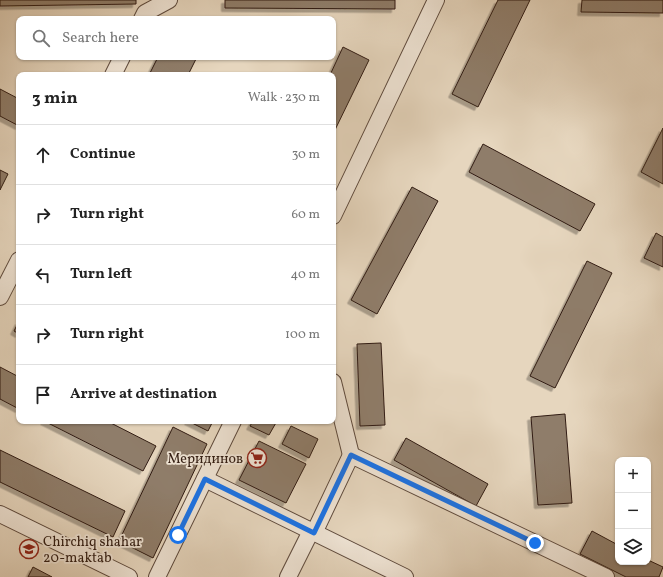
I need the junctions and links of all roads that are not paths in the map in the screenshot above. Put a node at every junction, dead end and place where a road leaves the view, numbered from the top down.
1 (169, 0) edge
2 (436, 0) edge
3 (144, 16) edge
4 (120, 60) edge
5 (114, 72) edge
6 (336, 210) edge
7 (16, 266) edge
8 (0, 297) edge
9 (336, 394) edge
10 (232, 424) edge
11 (351, 455) junction
12 (205, 479) junction
13 (0, 514) edge
14 (313, 532) junction
15 (129, 577) edge
16 (157, 577) edge
17 (288, 577) edge
18 (405, 577) edge
19 (606, 577) edge

1 - 3 lane
2 - 6 lane
4 - 5 lane
7 - 8 lane
9 - 11 lane
10 - 12 lane
11 - 14 lane
11 - 19 lane
12 - 14 lane
12 - 16 lane
13 - 15 lane
14 - 17 lane
14 - 18 lane

